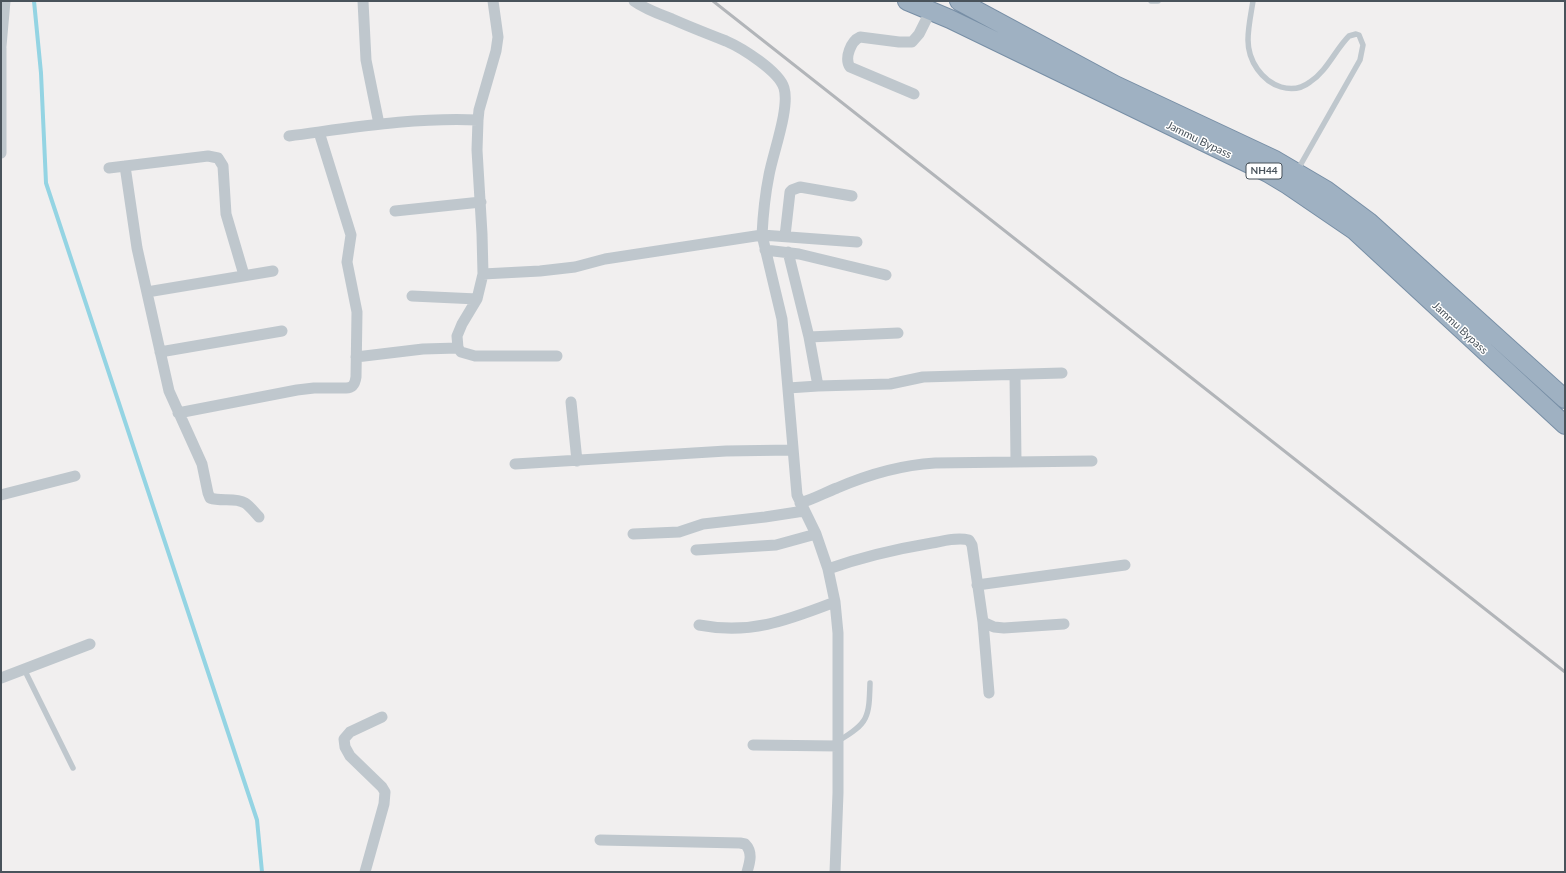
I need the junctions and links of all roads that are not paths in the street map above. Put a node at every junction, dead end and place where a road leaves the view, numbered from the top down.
1 (4, 1) edge
2 (363, 1) edge
3 (493, 1) edge
4 (634, 1) edge
5 (907, 1) edge
6 (959, 1) edge
7 (1151, 1) edge
8 (1158, 1) edge
9 (1253, 1) edge
10 (931, 10) junction
11 (1, 47) edge
12 (914, 94) dead end
13 (478, 120) junction
14 (379, 124) junction
15 (319, 132) junction
16 (289, 136) dead end
17 (1, 153) edge
18 (125, 166) junction
19 (109, 168) dead end
20 (1292, 178) junction
21 (852, 196) dead end
22 (481, 202) junction
23 (395, 211) dead end
24 (774, 235) junction
25 (857, 242) dead end
26 (769, 250) junction
27 (787, 252) junction
28 (273, 271) dead end
29 (483, 274) junction
30 (886, 275) dead end
31 (244, 276) junction
32 (147, 292) junction
33 (412, 296) dead end
34 (477, 298) junction
35 (282, 331) dead end
36 (898, 333) dead end
37 (809, 337) junction
38 (458, 348) junction
39 (160, 352) junction
40 (557, 356) dead end
41 (356, 357) junction
42 (1062, 373) dead end
43 (1016, 374) junction
44 (815, 386) junction
45 (793, 388) junction
46 (1565, 399) edge
47 (571, 402) dead end
48 (178, 413) junction
49 (1565, 425) edge
50 (792, 450) junction
51 (577, 461) junction
52 (1092, 461) dead end
53 (1016, 462) junction
54 (515, 464) dead end
55 (75, 476) dead end
56 (1, 495) edge
57 (806, 503) junction
58 (259, 517) dead end
59 (633, 534) dead end
60 (816, 534) junction
61 (696, 550) dead end
62 (1125, 565) dead end
63 (832, 568) junction
64 (977, 585) junction
65 (835, 602) junction
66 (983, 622) junction
67 (700, 624) dead end
68 (1064, 624) dead end
69 (90, 644) dead end
70 (24, 669) junction
71 (1, 678) edge
72 (870, 683) dead end
73 (989, 693) dead end
74 (382, 717) dead end
75 (838, 743) junction
76 (753, 745) dead end
77 (73, 768) dead end
78 (600, 840) dead end
79 (364, 872) edge
80 (747, 872) edge
81 (835, 872) edge

1 - 11 street
2 - 14 street
3 - 13 street
4 - 24 street
5 - 10 highway, Jammu Bypass / NH44
6 - 20 highway, Jammu Bypass / NH44
7 - 8 lane
9 - 20 lane
10 - 12 street
10 - 20 highway, Jammu Bypass / NH44
11 - 17 street
13 - 14 street
13 - 22 street
14 - 15 street
15 - 16 street
15 - 41 street
18 - 19 street
18 - 31 street
18 - 32 street
20 - 46 highway, Jammu Bypass / NH44
20 - 49 highway, Jammu Bypass / NH44
21 - 24 street
22 - 23 street
22 - 29 street
24 - 25 street
24 - 26 street
24 - 29 street
26 - 27 street
26 - 45 street
27 - 30 street
27 - 37 street
28 - 31 street
29 - 34 street
31 - 32 street
32 - 39 street
33 - 34 street
34 - 38 street
35 - 39 street
36 - 37 street
37 - 44 street
38 - 40 street
38 - 41 street
39 - 48 street
41 - 48 street
42 - 43 street
43 - 44 street
43 - 53 street
44 - 45 street
45 - 50 street
47 - 51 street
48 - 58 street
50 - 51 street
50 - 57 street
51 - 54 street
52 - 53 street
53 - 57 street
55 - 56 street
57 - 59 street
57 - 60 street
60 - 61 street
60 - 63 street
62 - 64 street
63 - 64 street
63 - 65 street
64 - 66 street
65 - 67 street
65 - 75 street
66 - 68 street
66 - 73 street
69 - 70 street
70 - 71 street
70 - 77 lane
72 - 75 lane
74 - 79 street
75 - 76 street
75 - 81 street
78 - 80 street

